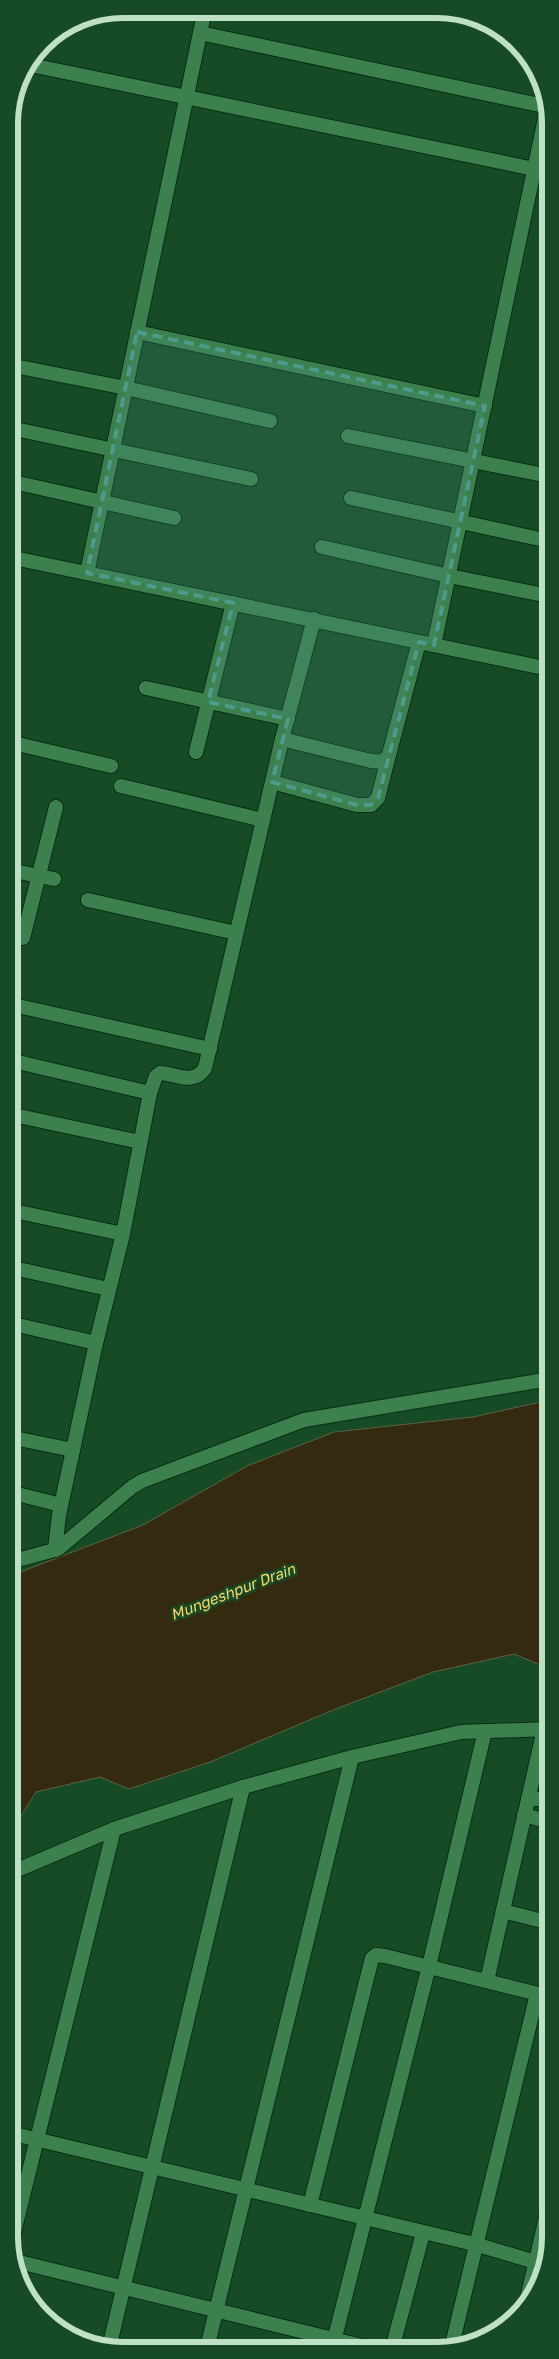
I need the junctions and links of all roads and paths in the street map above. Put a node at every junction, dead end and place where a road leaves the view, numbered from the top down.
1 (203, 18) edge
2 (200, 33) junction
3 (34, 66) edge
4 (186, 96) junction
5 (540, 104) edge
6 (542, 133) edge
7 (534, 168) junction
8 (542, 170) edge
9 (137, 332) junction
10 (18, 367) edge
11 (126, 388) junction
12 (485, 406) junction
13 (270, 421) dead end
14 (18, 430) edge
15 (348, 436) dead end
16 (113, 449) junction
17 (473, 461) junction
18 (542, 475) edge
19 (251, 479) dead end
20 (18, 483) edge
21 (351, 498) dead end
22 (101, 502) junction
23 (174, 518) dead end
24 (460, 522) junction
25 (542, 539) edge
26 (322, 547) dead end
27 (18, 559) edge
28 (87, 573) junction
29 (449, 576) junction
30 (542, 595) edge
31 (233, 604) junction
32 (314, 619) junction
33 (419, 642) junction
34 (434, 645) junction
35 (542, 667) edge
36 (146, 688) dead end
37 (208, 702) junction
38 (288, 719) junction
39 (282, 740) junction
40 (18, 744) edge
41 (196, 752) dead end
42 (389, 755) junction
43 (112, 766) dead end
44 (272, 782) junction
45 (121, 786) dead end
46 (56, 807) dead end
47 (263, 820) junction
48 (18, 872) edge
49 (38, 876) junction
50 (54, 879) dead end
51 (88, 900) dead end
52 (236, 933) junction
53 (23, 938) dead end
54 (18, 1006) edge
55 (210, 1050) junction
56 (18, 1062) edge
57 (150, 1093) junction
58 (18, 1116) edge
59 (140, 1142) junction
60 (18, 1212) edge
61 (122, 1234) junction
62 (18, 1270) edge
63 (108, 1289) junction
64 (18, 1325) edge
65 (96, 1343) junction
66 (541, 1380) edge
67 (18, 1440) edge
68 (73, 1450) junction
69 (18, 1494) edge
70 (61, 1505) junction
71 (55, 1550) junction
72 (18, 1560) edge
73 (541, 1729) edge
74 (485, 1730) junction
75 (541, 1750) edge
76 (352, 1757) junction
77 (243, 1787) junction
78 (528, 1799) junction
79 (541, 1799) edge
80 (524, 1815) junction
81 (541, 1820) edge
82 (114, 1829) junction
83 (18, 1870) edge
84 (503, 1911) junction
85 (541, 1921) edge
86 (429, 1966) junction
87 (487, 1981) junction
88 (541, 1994) edge
89 (541, 2006) edge
90 (18, 2135) edge
91 (37, 2139) junction
92 (152, 2166) junction
93 (246, 2189) junction
94 (310, 2205) junction
95 (18, 2216) edge
96 (365, 2219) junction
97 (423, 2233) junction
98 (478, 2246) junction
99 (539, 2263) edge
100 (22, 2264) edge
101 (124, 2289) junction
102 (216, 2311) junction
103 (454, 2340) edge
104 (111, 2341) edge
105 (208, 2342) edge
106 (326, 2342) edge
107 (334, 2342) edge
108 (394, 2342) edge

1 - 2 street
2 - 4 street
2 - 5 street
3 - 4 street
4 - 7 street
4 - 9 street
6 - 7 street
7 - 8 street
7 - 12 street
9 - 11 street
9 - 12 street
10 - 11 street
11 - 13 street
11 - 16 street
12 - 17 street
14 - 16 street
15 - 17 street
16 - 19 street
16 - 22 street
17 - 18 street
17 - 24 street
20 - 22 street
21 - 24 street
22 - 23 street
22 - 28 street
24 - 25 street
24 - 29 street
26 - 29 street
27 - 28 street
28 - 31 street
29 - 30 street
29 - 34 street
31 - 32 street
31 - 37 street
32 - 33 street
32 - 38 street
33 - 34 street
33 - 42 street
34 - 35 street
36 - 37 street
37 - 38 street
37 - 41 street
38 - 39 street
39 - 42 street
39 - 44 street
40 - 43 street
42 - 44 street
44 - 47 street
45 - 47 street
46 - 49 street
47 - 52 street
48 - 49 street
49 - 50 street
49 - 53 street
51 - 52 street
52 - 55 street
54 - 55 street
55 - 57 street
56 - 57 street
57 - 59 street
58 - 59 street
59 - 61 street
60 - 61 street
61 - 63 street
62 - 63 street
63 - 65 street
64 - 65 street
65 - 68 street
66 - 71 street
67 - 68 street
68 - 70 street
69 - 70 street
70 - 71 street
71 - 72 street
73 - 74 street
74 - 76 street
74 - 86 street
75 - 78 street
76 - 77 street
76 - 93 street
77 - 82 street
77 - 92 street
78 - 79 street
78 - 80 street
80 - 81 street
80 - 84 street
82 - 83 street
82 - 91 street
84 - 85 street
84 - 87 street
86 - 87 street
86 - 94 street
86 - 96 street
87 - 88 street
89 - 98 street
90 - 91 street
91 - 92 street
91 - 95 street
92 - 93 street
92 - 101 street
93 - 94 street
93 - 102 street
94 - 96 street
96 - 97 street
96 - 107 street
97 - 98 street
97 - 108 street
98 - 99 street
98 - 103 street
100 - 101 street
101 - 102 street
101 - 104 street
102 - 105 street
102 - 106 street

